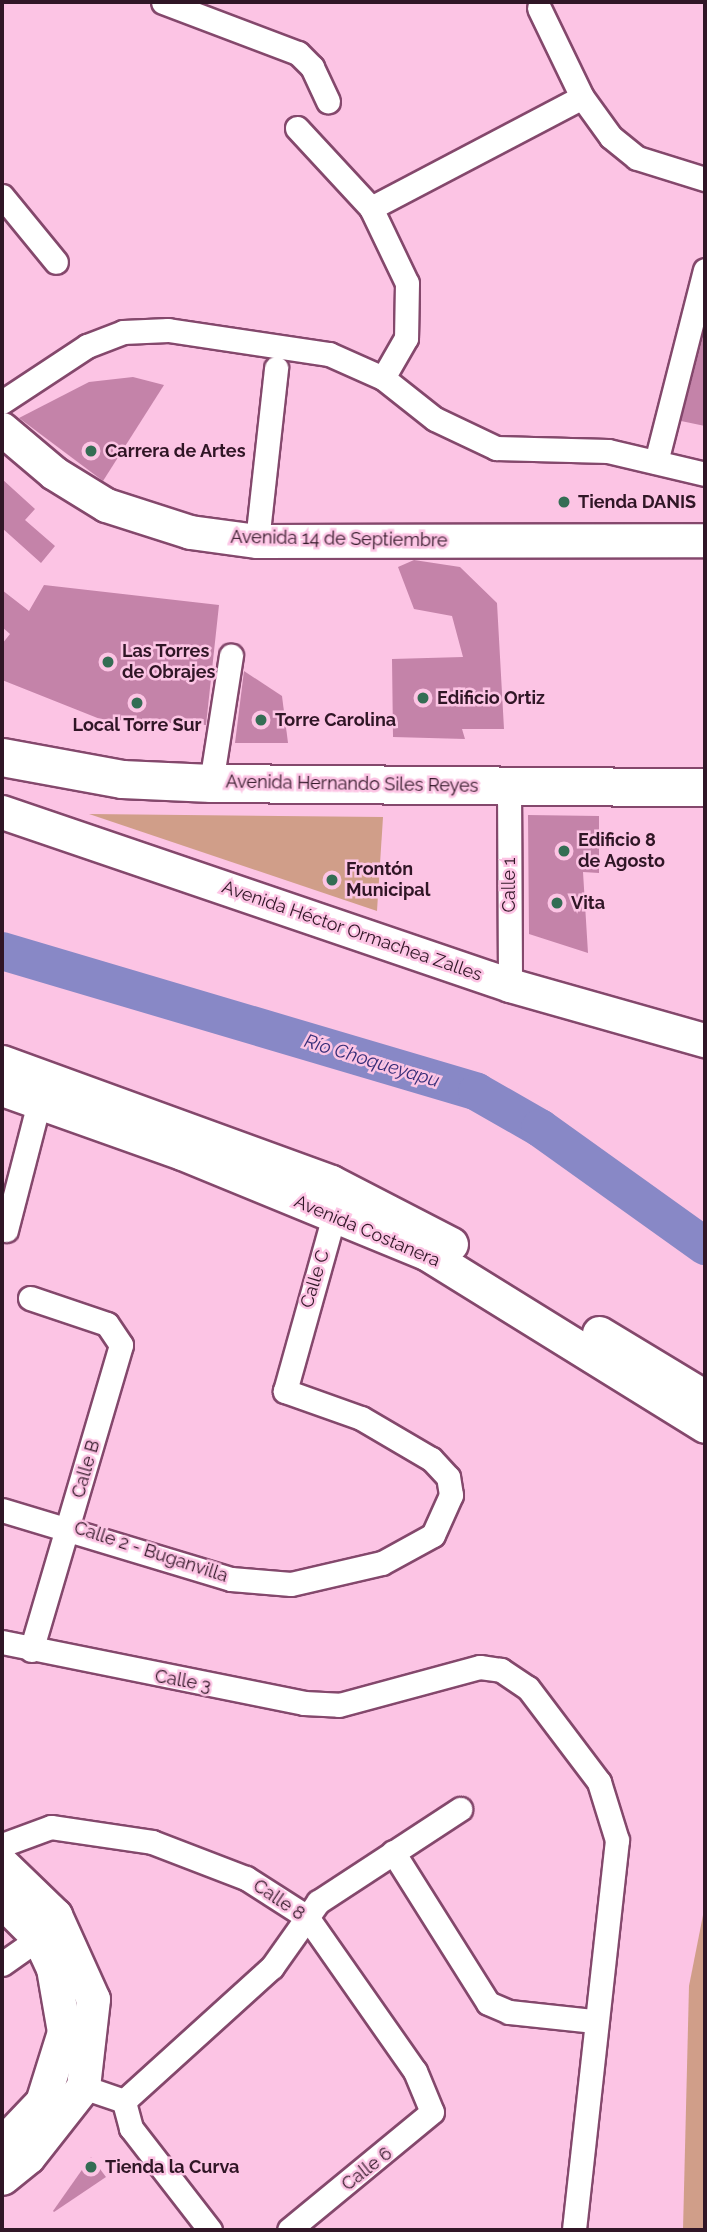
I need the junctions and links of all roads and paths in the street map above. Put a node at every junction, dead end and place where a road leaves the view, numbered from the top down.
1 (163, 2) edge
2 (539, 8) dead end
3 (582, 97) junction
4 (328, 102) dead end
5 (297, 128) dead end
6 (705, 179) edge
7 (2, 196) edge
8 (371, 208) junction
9 (56, 262) dead end
10 (705, 270) edge
11 (276, 368) dead end
12 (383, 378) junction
13 (2, 402) edge
14 (2, 429) edge
15 (656, 462) junction
16 (705, 474) edge
17 (705, 540) edge
18 (257, 541) junction
19 (231, 656) dead end
20 (2, 757) edge
21 (211, 783) junction
22 (509, 786) junction
23 (705, 787) edge
24 (2, 812) edge
25 (510, 985) junction
26 (705, 1040) edge
27 (2, 1062) edge
28 (2, 1089) edge
29 (38, 1106) junction
30 (334, 1216) junction
31 (6, 1230) dead end
32 (30, 1298) dead end
33 (705, 1397) edge
34 (705, 1426) edge
35 (2, 1510) edge
36 (444, 1512) joint
37 (69, 1525) junction
38 (2, 1642) edge
39 (31, 1650) junction
40 (460, 1809) dead end
41 (2, 1844) edge
42 (393, 1852) junction
43 (2, 1864) edge
44 (2, 1901) edge
45 (307, 1917) junction
46 (38, 1938) junction
47 (2, 1964) edge
48 (593, 2021) junction
49 (83, 2087) junction
50 (432, 2099) joint
51 (124, 2101) junction
52 (2, 2144) edge
53 (2, 2178) edge
54 (210, 2230) edge
55 (289, 2230) edge
56 (574, 2230) edge

1 - 4 street
2 - 3 street
3 - 6 street
3 - 8 street
5 - 8 street
7 - 9 street
8 - 12 street
10 - 15 street
11 - 18 street
12 - 13 street
12 - 15 street
14 - 18 main road, Avenida 14 de Septiembre
15 - 16 street
17 - 18 main road, Avenida 14 de Septiembre
19 - 21 street
20 - 21 main road, Avenida Hernando Siles Reyes
21 - 22 main road, Avenida Hernando Siles Reyes
22 - 23 main road, Avenida Hernando Siles Reyes
22 - 25 street, Calle 1
24 - 25 main road, Avenida Héctor Ormachea Zalles
25 - 26 main road, Avenida Héctor Ormachea Zalles
27 - 33 main road, Avenida Costanera
28 - 29 main road, Avenida Costanera
29 - 30 main road, Avenida Costanera
29 - 31 street
30 - 34 main road, Avenida Costanera
30 - 36 street, Calle C
32 - 37 street, Calle B
35 - 37 street, Calle 2 - Buganvilla
36 - 37 street, Calle 2 - Buganvilla
37 - 39 street, Calle B
38 - 39 street, Calle 3
39 - 48 street, Calle 3
40 - 42 street
41 - 45 street, Calle 8
42 - 45 street
42 - 48 street
43 - 49 main road
44 - 46 main road
45 - 50 street, Calle 8
45 - 51 street
46 - 47 street
46 - 52 main road
48 - 56 street, Calle 3
49 - 51 street
49 - 53 main road
50 - 55 street, Calle 6
51 - 54 street

